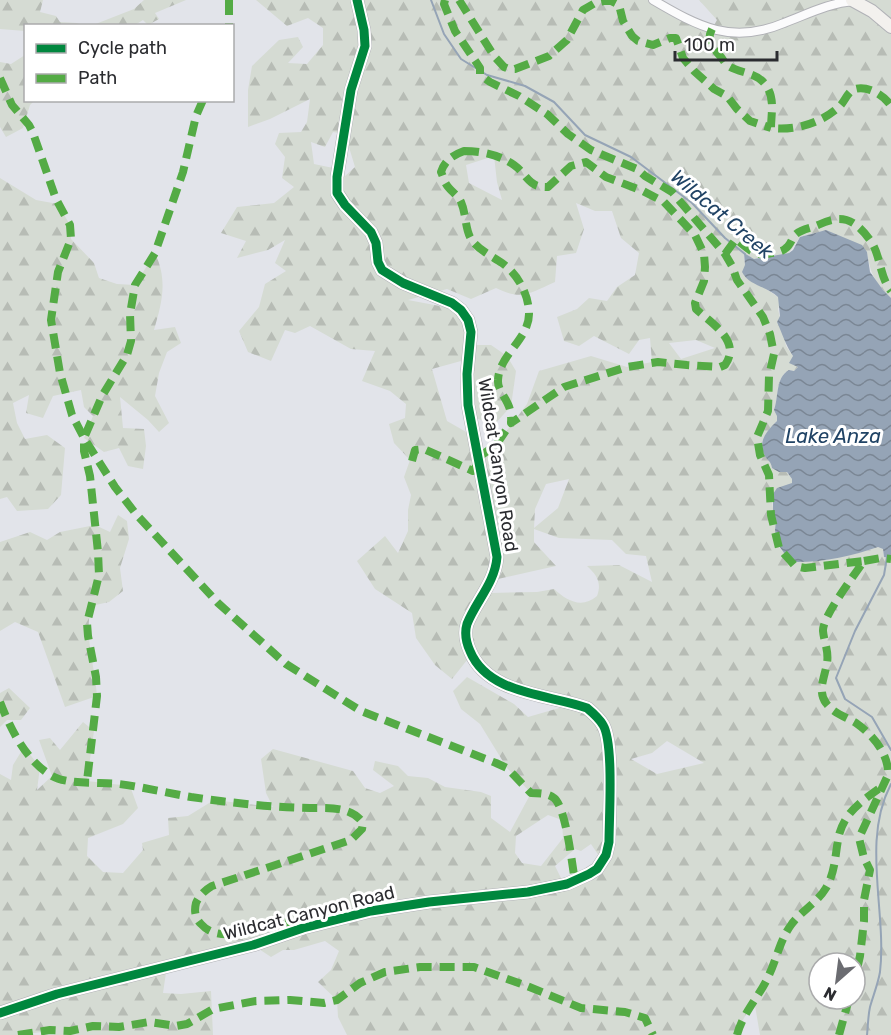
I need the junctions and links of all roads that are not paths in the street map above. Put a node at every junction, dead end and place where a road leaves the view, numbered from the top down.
1 (357, 0) edge
2 (653, 0) edge
3 (853, 1) edge
4 (891, 27) edge
5 (0, 1013) edge

1 - 5 street, Wildcat Canyon Road
2 - 3 street
3 - 4 street

